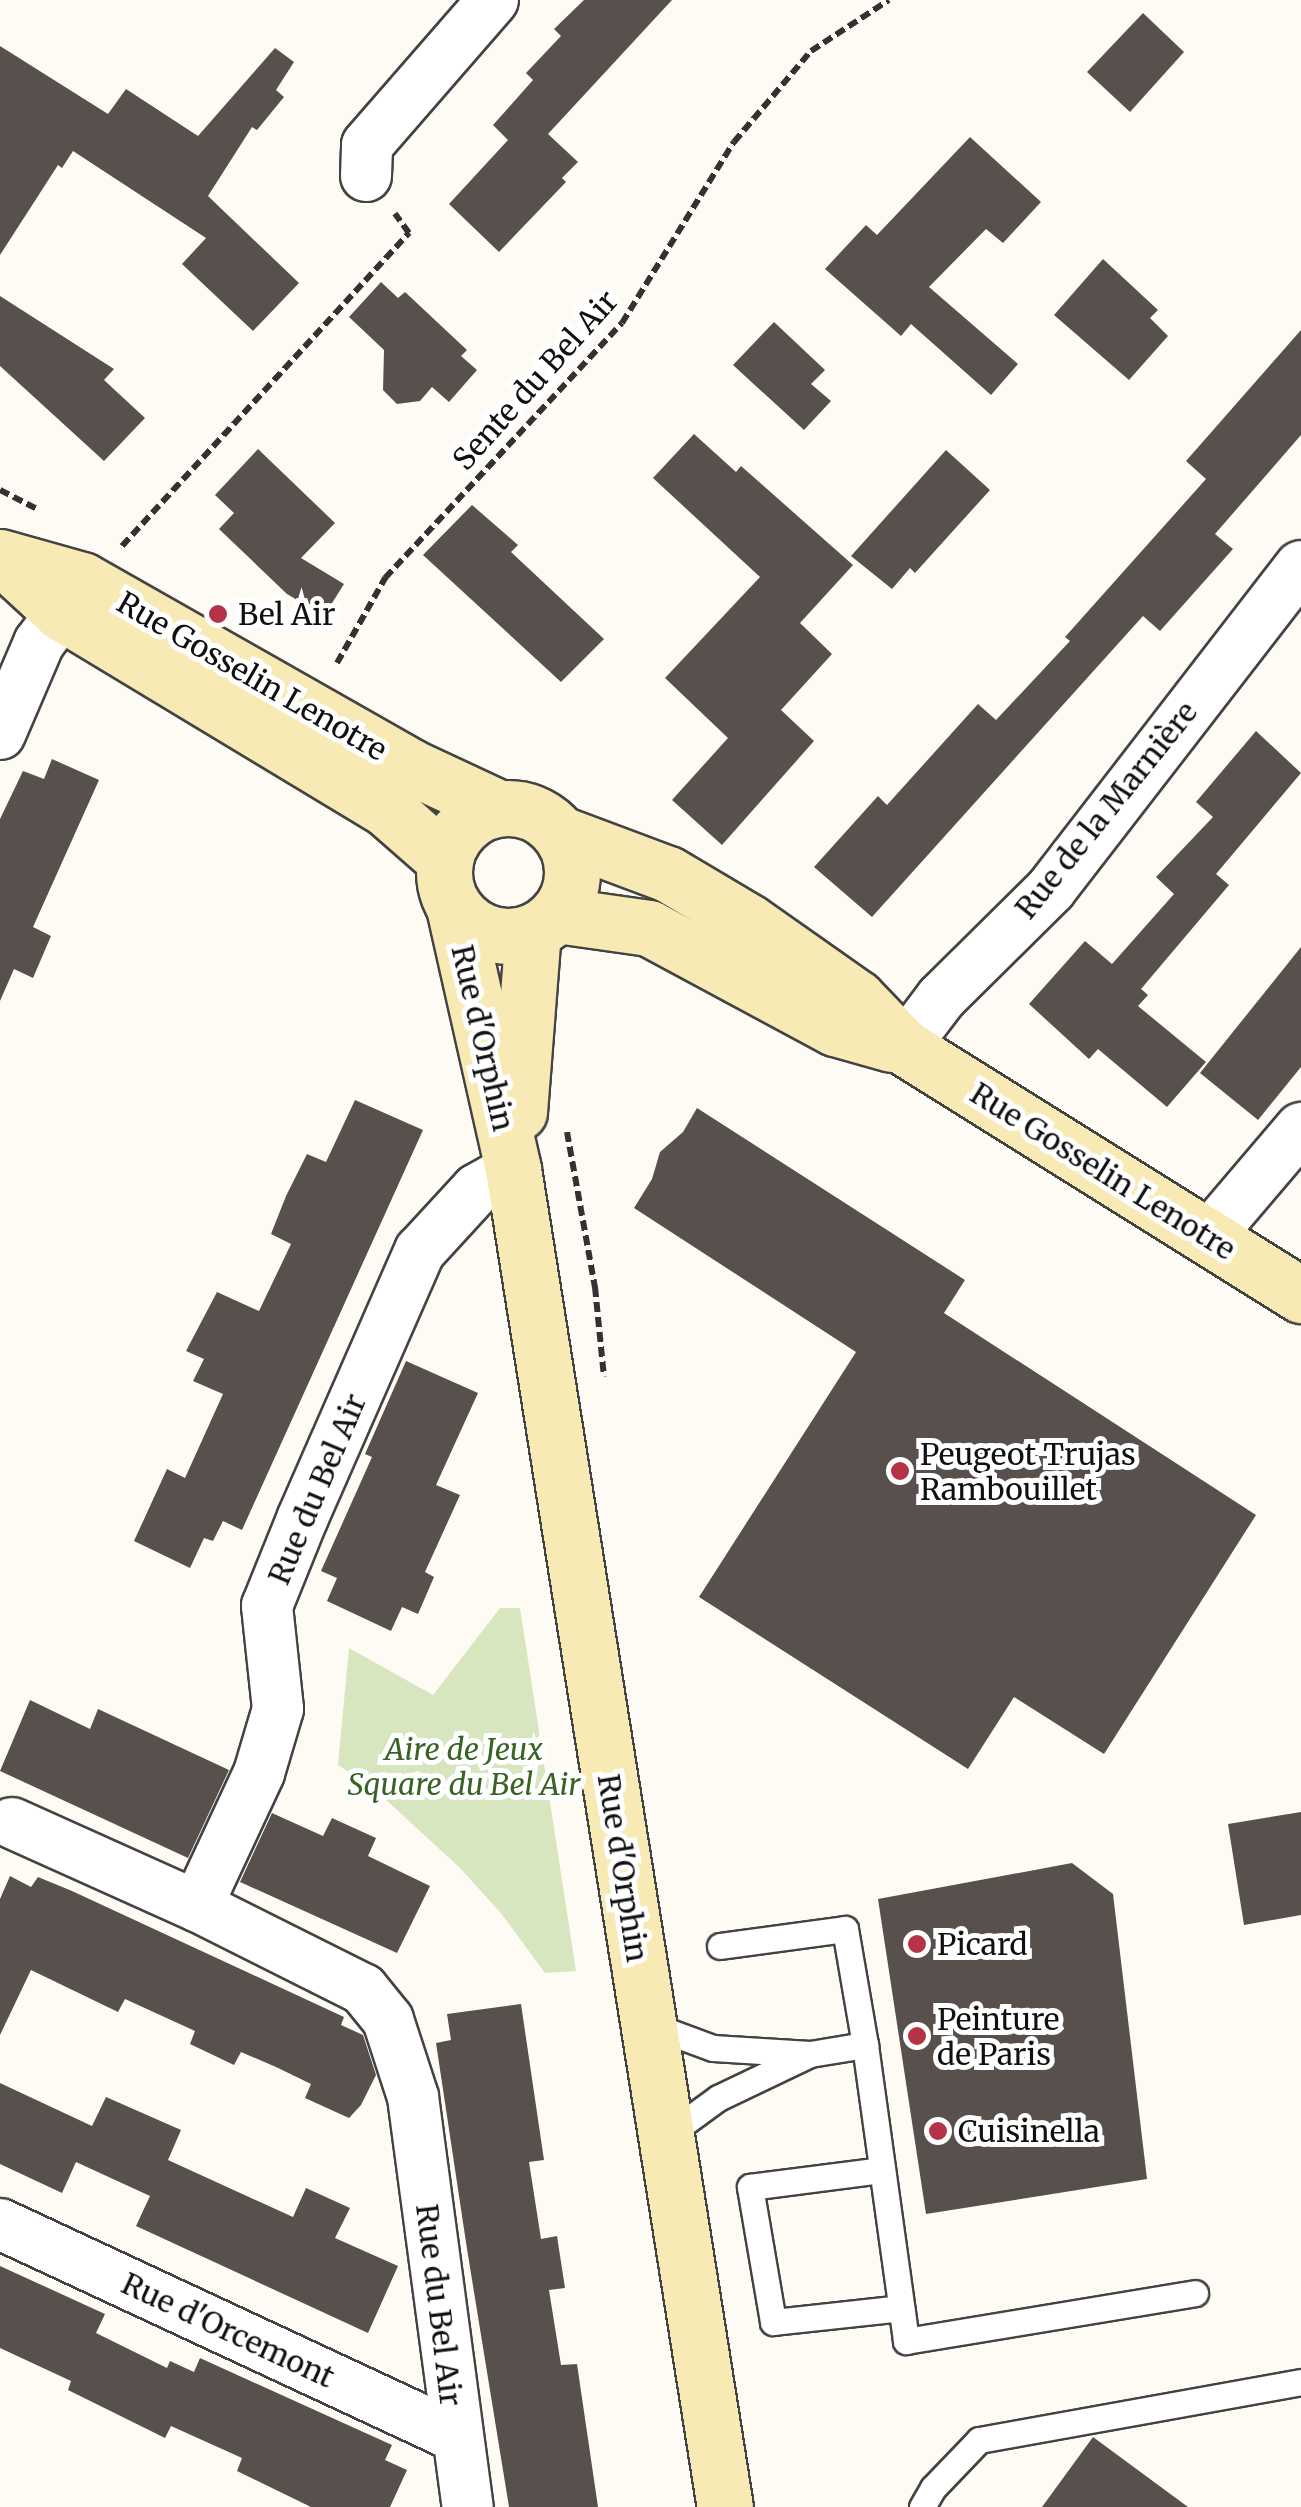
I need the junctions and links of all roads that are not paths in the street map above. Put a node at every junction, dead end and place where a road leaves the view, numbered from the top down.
1 (493, 0) edge
2 (366, 176) road end
3 (0, 557) edge
4 (1301, 566) edge
5 (62, 613) junction
6 (164, 623) junction
7 (0, 734) edge
8 (498, 808) junction
9 (561, 834) junction
10 (449, 884) junction
11 (545, 923) junction
12 (904, 1048) junction
13 (1301, 1128) edge
14 (514, 1170) junction
15 (1209, 1236) junction
16 (1301, 1295) edge
17 (12, 1823) dead end
18 (198, 1906) junction
19 (720, 1946) dead end
20 (648, 2024) junction
21 (865, 2045) junction
22 (810, 2054) junction
23 (667, 2135) junction
24 (882, 2170) junction
25 (0, 2224) edge
26 (1196, 2293) dead end
27 (902, 2308) junction
28 (1301, 2382) edge
29 (456, 2436) junction
30 (468, 2507) edge
31 (725, 2507) edge
32 (922, 2507) edge

1 - 2 street
3 - 5 main road, Rue Gosselin Lenotre
3 - 6 main road, Rue Gosselin Lenotre
4 - 12 street, Rue de la Marnière
5 - 6 street
5 - 7 street
5 - 10 main road, Rue Gosselin Lenotre
6 - 8 main road, Rue Gosselin Lenotre
8 - 9 main road
8 - 10 main road
9 - 11 main road
9 - 12 main road, Rue Gosselin Lenotre
10 - 11 main road
10 - 14 main road, Rue d'Orphin
11 - 12 main road, Rue Gosselin Lenotre
11 - 14 main road, Rue d'Orphin
12 - 15 main road, Rue Gosselin Lenotre
13 - 15 street
14 - 18 street, Rue du Bel Air
14 - 20 main road, Rue d'Orphin
15 - 16 main road, Rue Gosselin Lenotre
17 - 18 street
18 - 29 street, Rue du Bel Air
19 - 21 lane
20 - 22 lane
20 - 23 main road, Rue d'Orphin
21 - 22 lane
21 - 24 lane
22 - 23 lane
23 - 31 main road, Rue d'Orphin
24 - 27 lane
24 - 27 lane
25 - 29 street, Rue d'Orcemont
26 - 27 lane
28 - 32 lane
29 - 30 street, Rue du Bel Air

